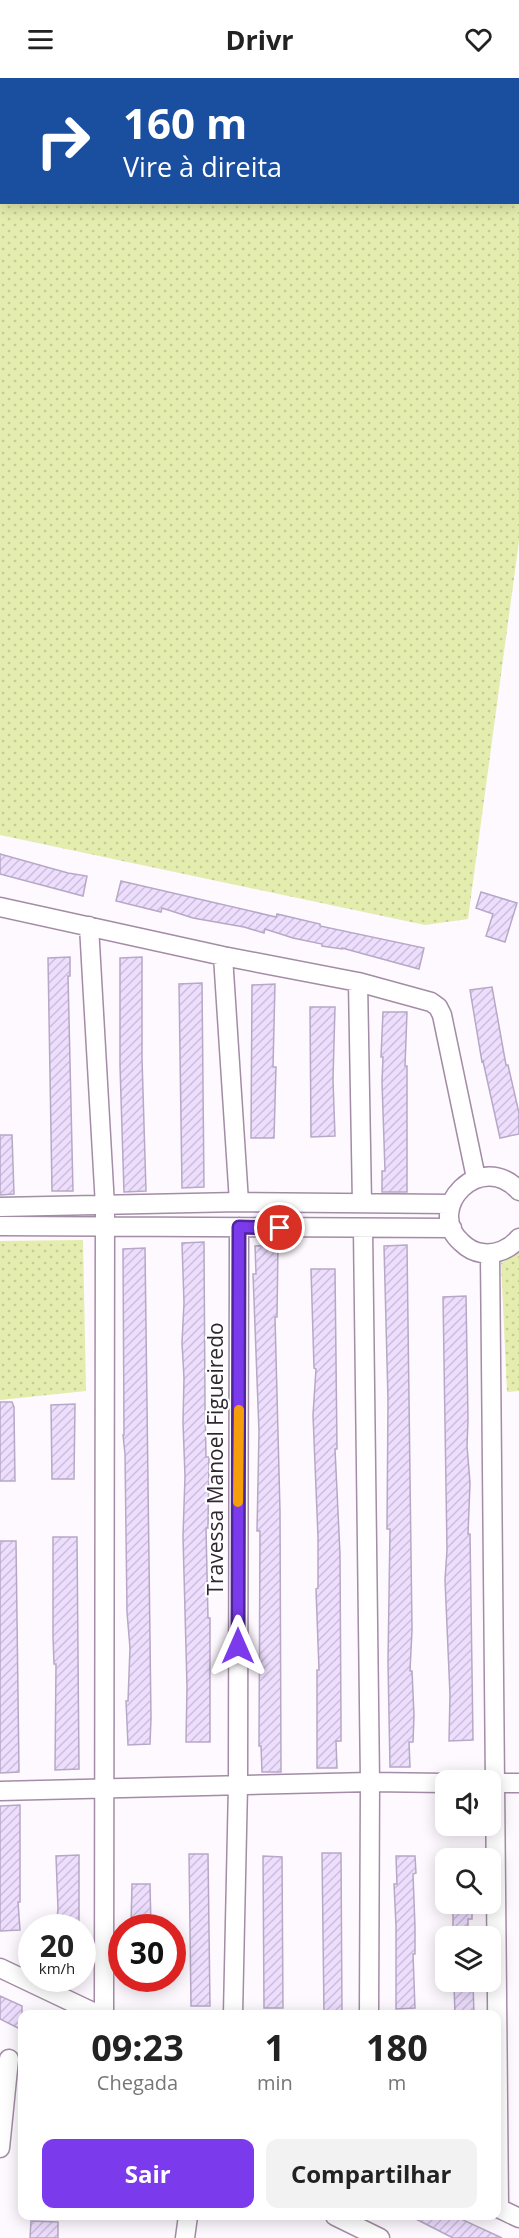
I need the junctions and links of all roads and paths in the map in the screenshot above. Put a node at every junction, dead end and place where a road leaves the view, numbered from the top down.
1 (0, 907) edge
2 (88, 926) junction
3 (223, 956) junction
4 (358, 982) junction
5 (476, 1178) junction
6 (519, 1191) edge
7 (239, 1202) junction
8 (362, 1203) junction
9 (451, 1204) junction
10 (105, 1206) junction
11 (0, 1207) edge
12 (0, 1226) edge
13 (105, 1226) junction
14 (239, 1227) junction
15 (363, 1228) junction
16 (452, 1228) junction
17 (519, 1238) edge
18 (490, 1254) junction
19 (493, 1770) edge
20 (369, 1782) junction
21 (435, 1783) edge
22 (501, 1783) edge
23 (519, 1783) edge
24 (238, 1785) junction
25 (104, 1789) junction
26 (0, 1791) edge
27 (494, 1836) edge
28 (0, 1968) edge
29 (89, 2010) edge
30 (104, 2010) edge
31 (233, 2010) edge
32 (369, 2010) edge
33 (496, 2010) edge
34 (10, 2059) edge
35 (0, 2148) edge
36 (501, 2209) edge
37 (519, 2218) edge
38 (187, 2220) edge
39 (342, 2220) edge
40 (372, 2236) edge
41 (185, 2238) edge

1 - 2 street
2 - 3 street
2 - 10 street
3 - 4 street
3 - 7 street
4 - 5 street
4 - 8 street
5 - 6 street
5 - 9 street
7 - 8 street
7 - 10 street
8 - 9 street
9 - 16 street
10 - 11 street
10 - 13 street
12 - 13 street
13 - 14 street
13 - 25 street
14 - 15 street
14 - 24 street, Travessa Manoel Figueiredo
15 - 16 street
15 - 20 street
16 - 18 street
17 - 18 street
18 - 19 street
20 - 21 street
20 - 24 street
20 - 32 street
22 - 23 street
24 - 25 street
24 - 31 street, Travessa Manoel Figueiredo
25 - 26 street
25 - 30 street
27 - 33 street
28 - 29 street
34 - 35 street
36 - 37 street
38 - 41 street
39 - 40 street

